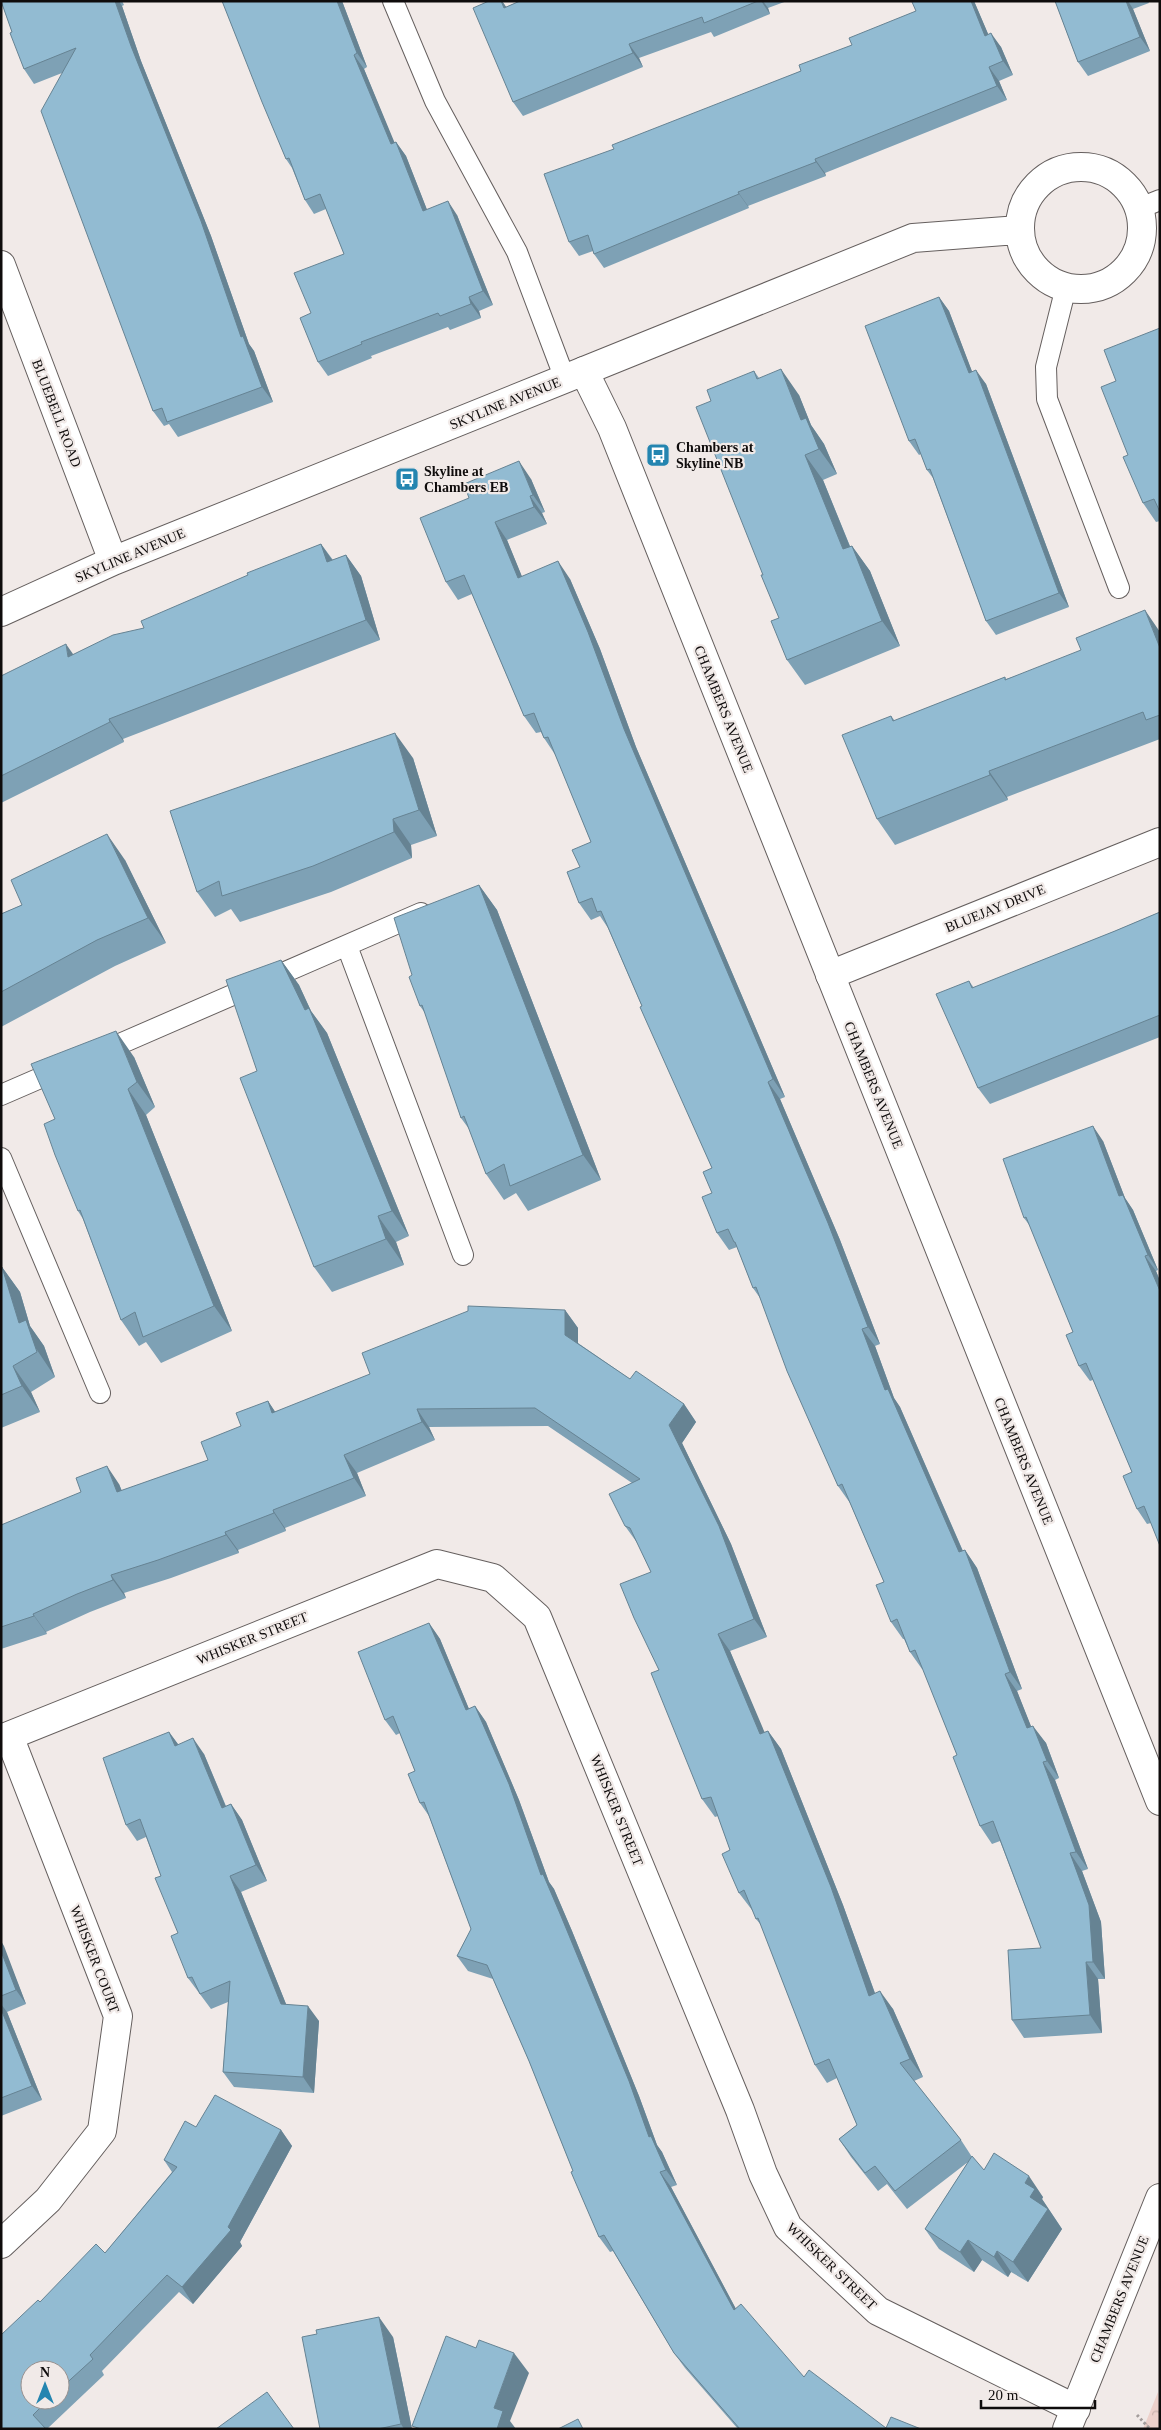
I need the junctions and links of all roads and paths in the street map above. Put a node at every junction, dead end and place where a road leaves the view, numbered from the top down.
1 (393, 1) edge
2 (1150, 204) edge
3 (1019, 230) junction
4 (1, 265) edge
5 (1066, 287) junction
6 (574, 375) junction
7 (113, 561) junction
8 (1119, 588) dead end
9 (1, 612) edge
10 (1160, 842) edge
11 (442, 905) edge
12 (347, 946) junction
13 (830, 975) junction
14 (1, 1095) edge
15 (1, 1158) edge
16 (464, 1255) dead end
17 (100, 1393) dead end
18 (5, 1738) edge
19 (1160, 1801) edge
20 (1160, 2198) edge
21 (1, 2244) edge
22 (1137, 2414) dead end
23 (1072, 2419) edge
24 (1150, 2429) edge

1 - 6 lane
2 - 3 street
2 - 5 street
3 - 5 street
3 - 6 street, SKYLINE AVENUE
4 - 7 street, BLUEBELL ROAD
5 - 8 lane
6 - 7 street, SKYLINE AVENUE
6 - 13 street, CHAMBERS AVENUE
7 - 9 street, SKYLINE AVENUE
10 - 13 street, BLUEJAY DRIVE
11 - 12 lane
12 - 14 lane
12 - 16 lane
13 - 19 street, CHAMBERS AVENUE
15 - 17 lane
18 - 21 street, WHISKER COURT
18 - 23 street, WHISKER STREET
20 - 23 street, CHAMBERS AVENUE
22 - 24 path

